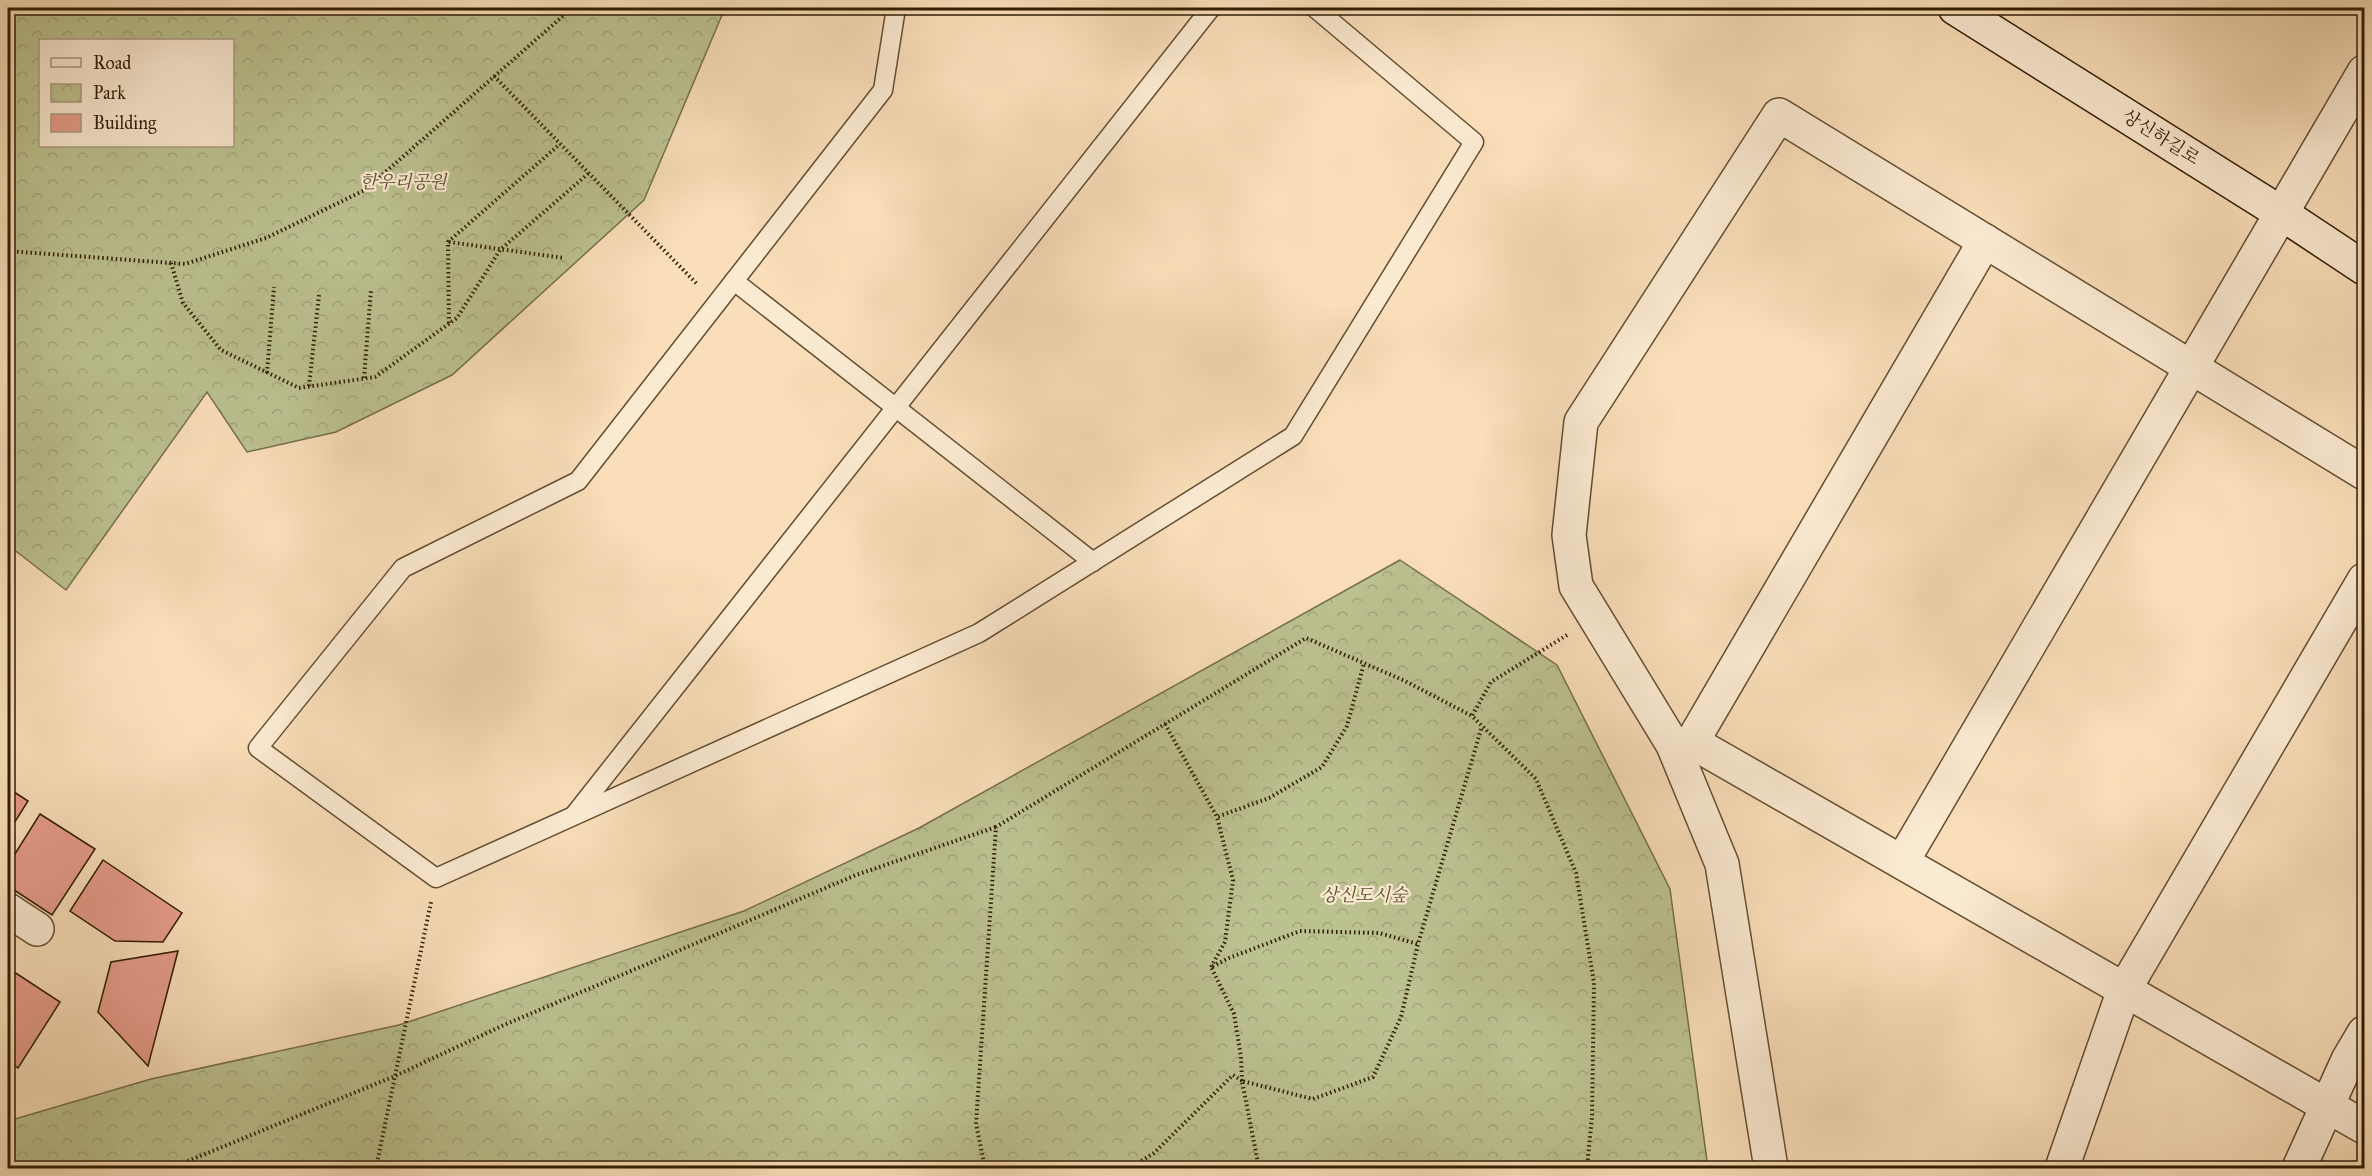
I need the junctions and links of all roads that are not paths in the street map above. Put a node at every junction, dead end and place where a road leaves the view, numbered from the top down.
1 (896, 8) edge
2 (1211, 8) edge
3 (1315, 8) edge
4 (1955, 8) edge
5 (2364, 72) edge
6 (2281, 213) junction
7 (1985, 241) junction
8 (2364, 268) edge
9 (734, 281) junction
10 (2190, 367) junction
11 (896, 408) junction
12 (2364, 474) edge
13 (1093, 562) junction
14 (2364, 580) edge
15 (1682, 743) junction
16 (572, 817) junction
17 (1902, 862) junction
18 (8, 910) edge
19 (37, 929) dead end
20 (2124, 990) junction
21 (2364, 1033) edge
22 (2326, 1106) junction
23 (2364, 1126) edge
24 (1770, 1168) edge
25 (2062, 1168) edge
26 (2299, 1168) edge

1 - 9 lane
2 - 11 lane
3 - 13 lane
4 - 6 street, 상신하길로
5 - 6 street
6 - 8 street, 상신하길로
6 - 10 street
7 - 10 street
7 - 15 street
7 - 15 street
9 - 11 lane
9 - 16 lane
10 - 12 street
10 - 17 street
11 - 13 lane
11 - 16 lane
13 - 16 lane
14 - 20 street
15 - 17 street
15 - 24 street
17 - 20 street
18 - 19 street
20 - 22 street
20 - 25 street
21 - 22 street
22 - 23 street
22 - 26 street

